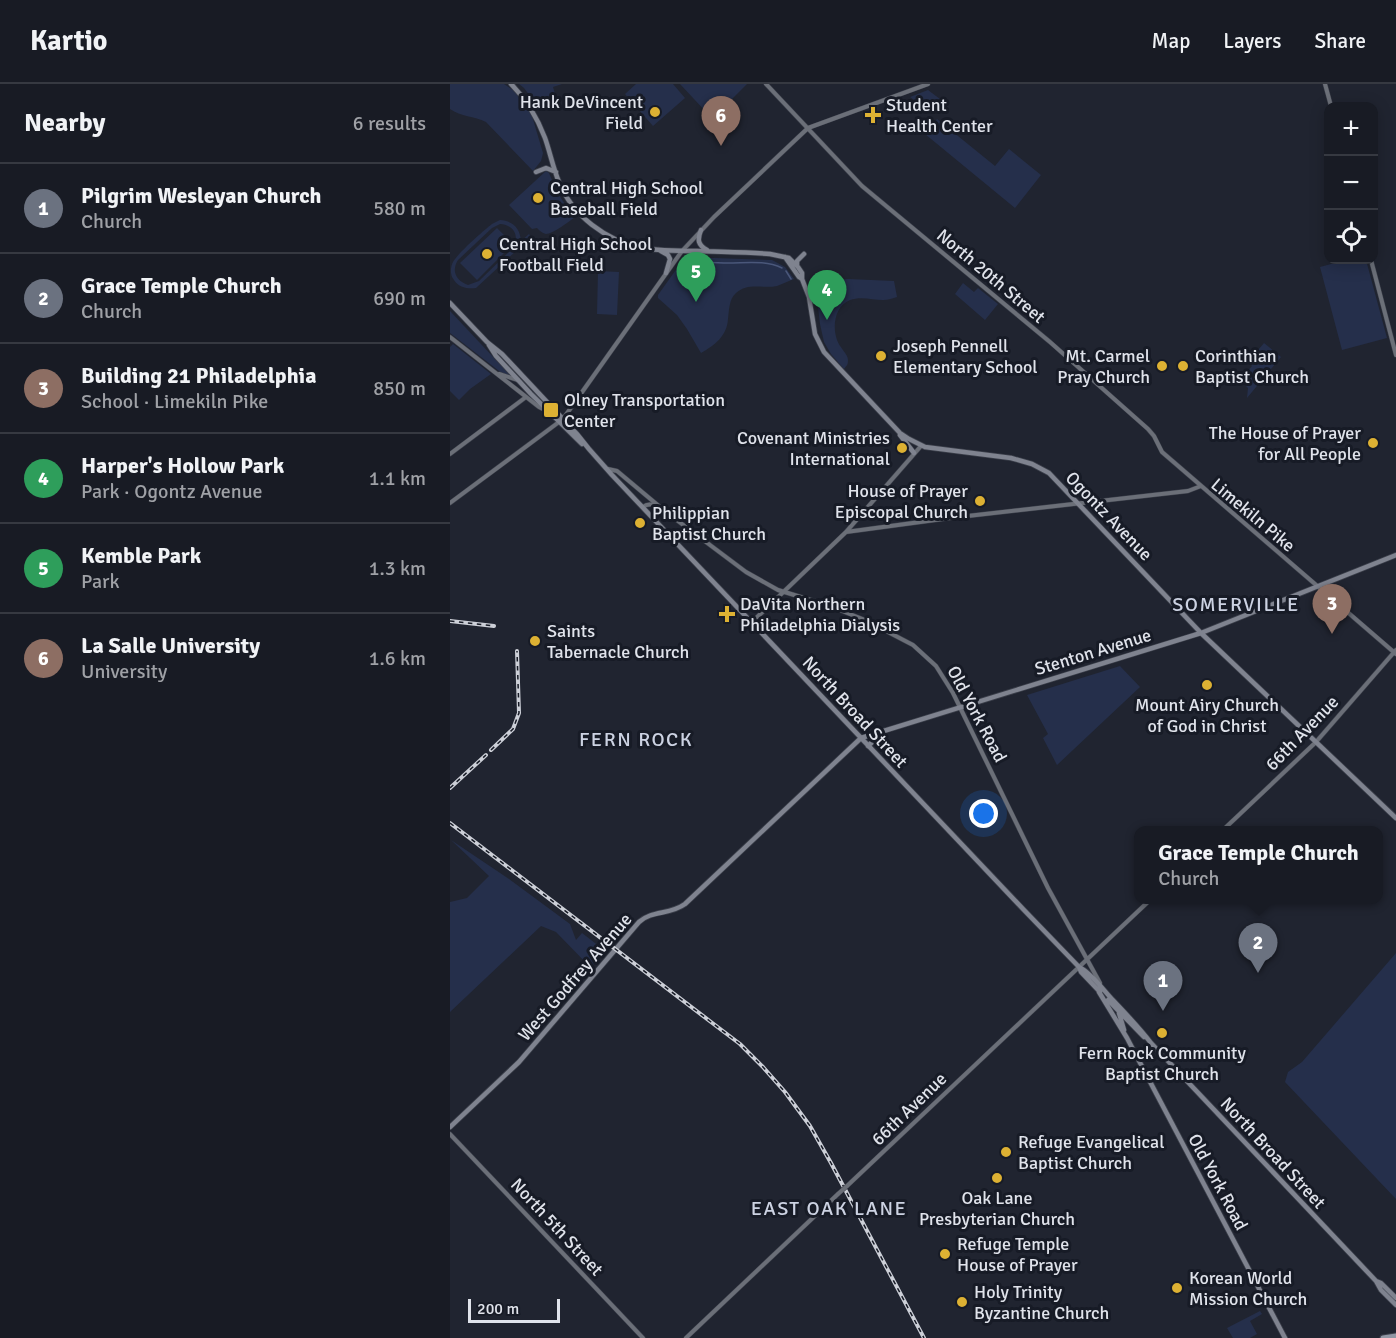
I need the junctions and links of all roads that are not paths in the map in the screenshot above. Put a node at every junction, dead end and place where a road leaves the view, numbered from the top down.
1 (511, 84) edge
2 (766, 84) edge
3 (928, 84) edge
4 (1325, 84) edge
5 (1330, 102) edge
6 (808, 128) junction
7 (536, 172) dead end
8 (556, 172) junction
9 (701, 230) junction
10 (657, 249) junction
11 (682, 251) junction
12 (709, 251) junction
13 (804, 254) dead end
14 (785, 257) junction
15 (1372, 264) edge
16 (798, 267) junction
17 (666, 273) junction
18 (802, 279) junction
19 (450, 303) edge
20 (450, 337) edge
21 (487, 342) junction
22 (1396, 355) edge
23 (496, 373) junction
24 (518, 380) junction
25 (526, 397) junction
26 (550, 413) junction
27 (561, 420) junction
28 (900, 433) junction
29 (921, 446) junction
30 (914, 453) junction
31 (450, 454) edge
32 (607, 469) junction
33 (1201, 486) junction
34 (450, 503) edge
35 (1078, 503) junction
36 (643, 507) junction
37 (666, 512) junction
38 (846, 532) junction
39 (1396, 555) edge
40 (1317, 587) junction
41 (784, 591) junction
42 (752, 622) junction
43 (1201, 633) junction
44 (1395, 652) edge
45 (960, 707) junction
46 (889, 728) junction
47 (861, 738) junction
48 (1316, 742) junction
49 (868, 746) junction
50 (1396, 818) edge
51 (1228, 826) edge
52 (1146, 904) edge
53 (1087, 959) junction
54 (1079, 967) junction
55 (1101, 991) junction
56 (1116, 1004) junction
57 (1118, 1011) junction
58 (1138, 1032) junction
59 (1127, 1038) junction
60 (1151, 1043) junction
61 (450, 1127) edge
62 (450, 1134) edge
63 (1376, 1281) junction
64 (1396, 1298) edge
65 (1396, 1305) edge
66 (1395, 1337) edge
67 (644, 1338) edge
68 (686, 1338) edge
69 (1285, 1338) edge
70 (1383, 1338) edge

1 - 8 main road
2 - 6 street, North 20th Street
3 - 6 street
4 - 5 street
6 - 9 street
6 - 33 street, North 20th Street
7 - 8 main road
8 - 10 main road
9 - 11 street
9 - 12 main road
10 - 11 main road
10 - 17 main road
11 - 12 main road
11 - 17 street
12 - 14 main road
13 - 16 main road
14 - 16 main road
14 - 18 main road, Ogontz Avenue
15 - 22 street
16 - 18 main road, Ogontz Avenue
17 - 27 street
18 - 28 main road, Ogontz Avenue
19 - 21 main road, North Broad Street
20 - 23 street
21 - 24 main road, North Broad Street
21 - 27 main road, North Broad Street
23 - 24 street
23 - 25 street
24 - 26 main road, North Broad Street
25 - 26 street
25 - 31 street
26 - 27 main road, North Broad Street
27 - 32 main road, North Broad Street
27 - 34 street
28 - 29 main road, Ogontz Avenue
28 - 30 main road
29 - 30 street
29 - 35 main road, Ogontz Avenue
30 - 38 street
32 - 36 main road, North Broad Street
32 - 37 street, Old York Road
33 - 35 street, Limekiln Pike
33 - 40 street, Limekiln Pike
35 - 38 street, Limekiln Pike
35 - 43 main road, Ogontz Avenue
36 - 37 street, Old York Road
36 - 42 main road, North Broad Street
37 - 41 street, Old York Road
38 - 41 street
39 - 40 main road, Stenton Avenue
40 - 43 main road, Stenton Avenue
40 - 44 street, Limekiln Pike
41 - 42 street
41 - 45 street, Old York Road
42 - 47 main road, North Broad Street
43 - 45 main road, Stenton Avenue
43 - 48 main road, Ogontz Avenue
44 - 48 street, 66th Avenue
45 - 46 main road, Stenton Avenue
45 - 53 street, Old York Road
46 - 47 main road, Stenton Avenue
46 - 49 main road
47 - 49 main road, North Broad Street
47 - 61 main road, West Godfrey Avenue
48 - 50 main road, Ogontz Avenue
48 - 51 street, 66th Avenue
49 - 54 main road, North Broad Street
52 - 53 street, 66th Avenue
53 - 54 street, 66th Avenue
53 - 55 street, Old York Road
54 - 55 main road, North Broad Street
54 - 68 street, 66th Avenue, bridge
55 - 56 main road, North Broad Street
55 - 57 main road, North Broad Street
55 - 59 main road, Old York Road
56 - 57 main road, Old York Road
56 - 60 main road, North Broad Street
57 - 58 main road, North Broad Street
57 - 59 main road, Old York Road
58 - 59 main road
58 - 60 main road, North Broad Street
59 - 69 main road, Old York Road
60 - 63 main road, North Broad Street
62 - 67 street, North 5th Street
63 - 64 main road, North Broad Street
63 - 65 main road, North Broad Street
66 - 70 highway

